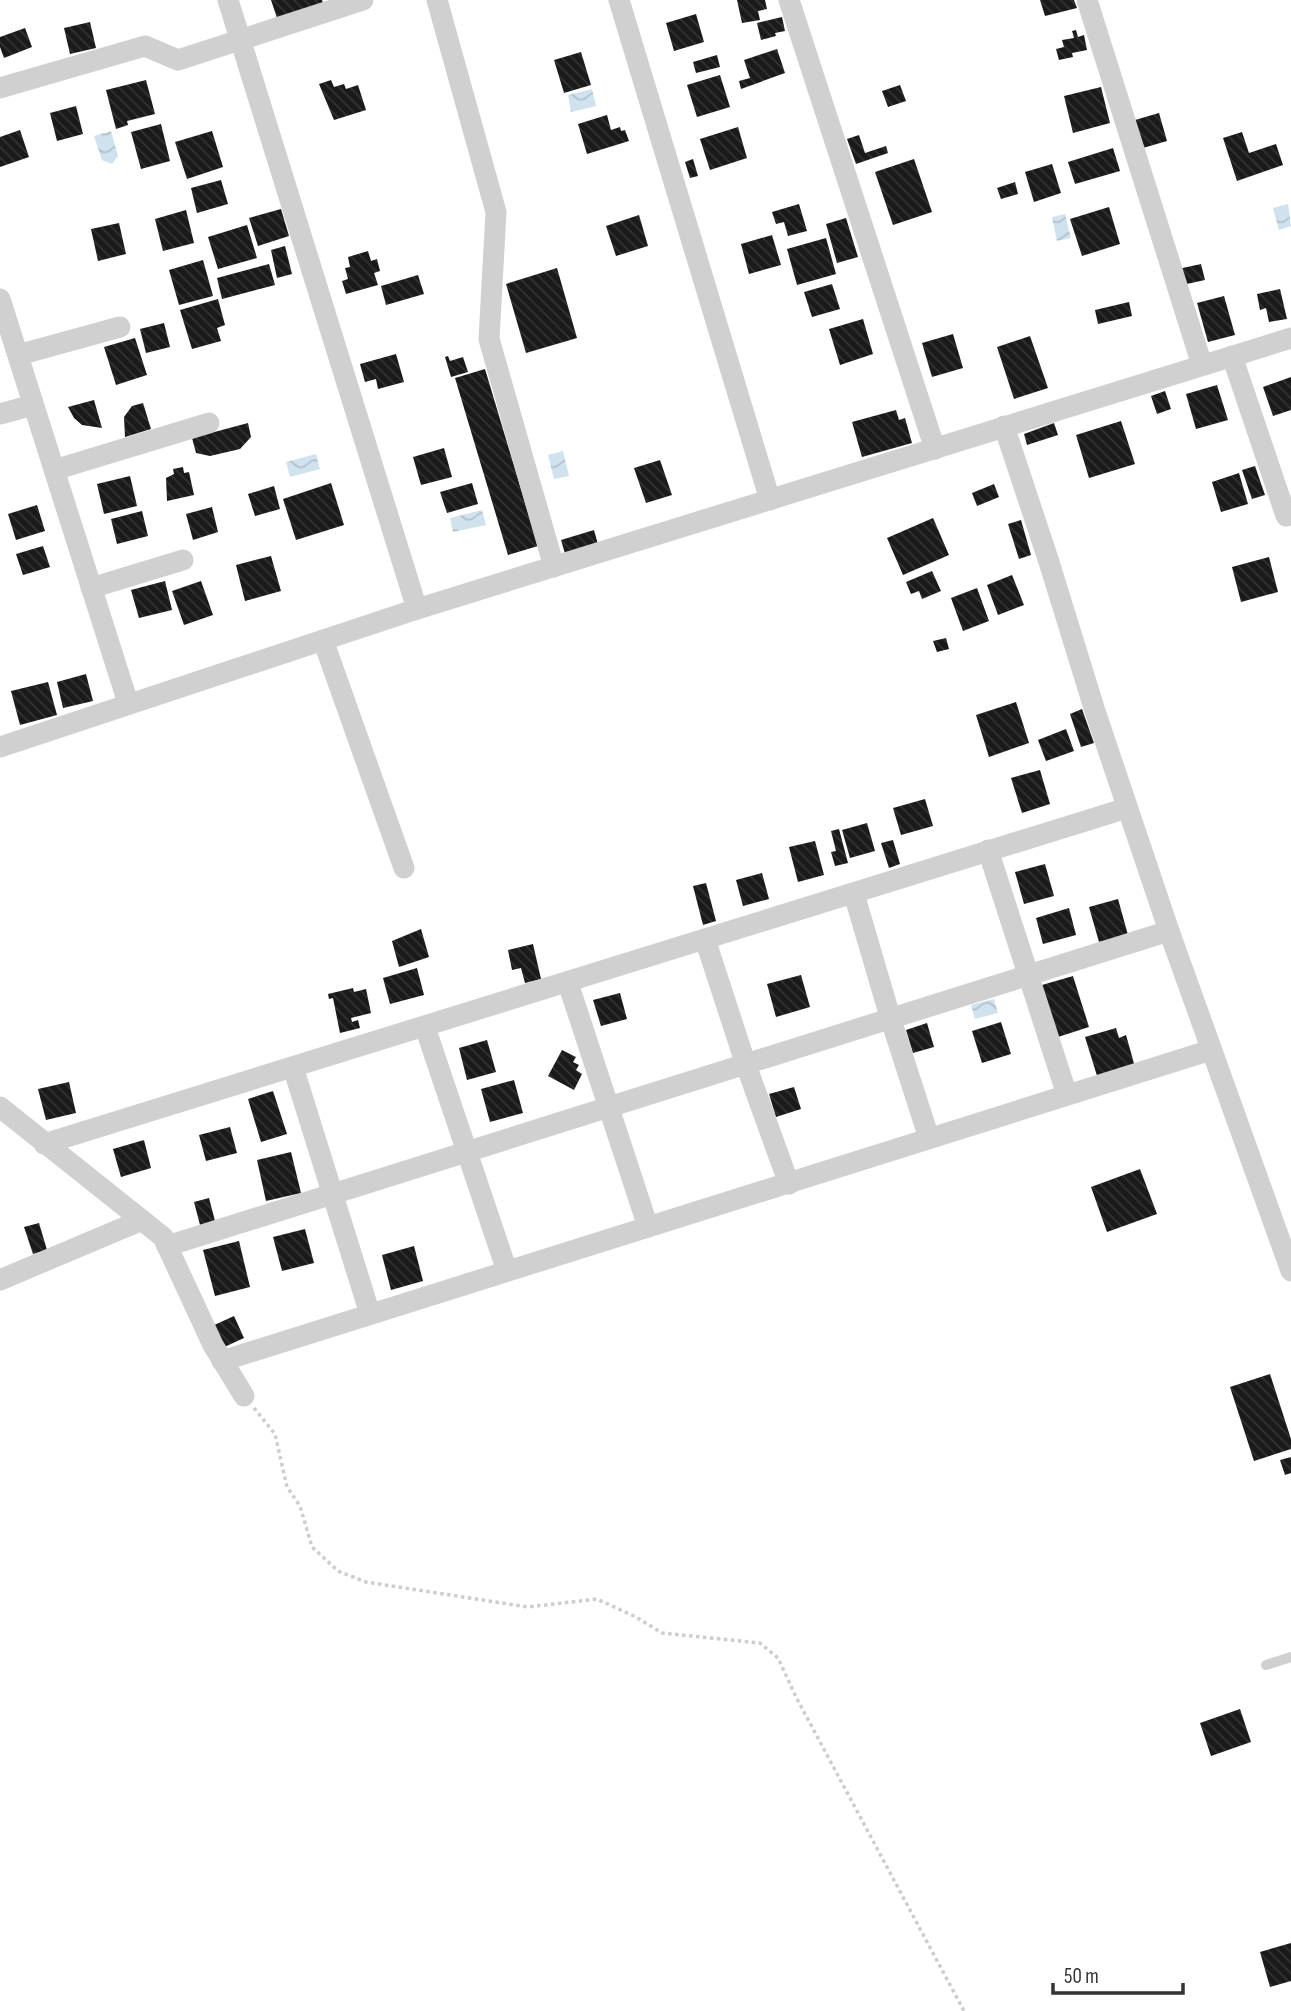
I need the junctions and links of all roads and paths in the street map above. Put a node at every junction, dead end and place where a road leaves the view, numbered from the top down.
1 (228, 0) edge
2 (363, 0) edge
3 (437, 0) edge
4 (619, 0) edge
5 (789, 0) edge
6 (1087, 0) edge
7 (241, 41) junction
8 (0, 88) edge
9 (0, 299) edge
10 (120, 327) dead end
11 (1291, 338) edge
12 (18, 355) junction
13 (1231, 356) junction
14 (1202, 365) junction
15 (33, 405) junction
16 (0, 414) edge
17 (209, 423) dead end
18 (1004, 426) junction
19 (935, 449) junction
20 (54, 470) junction
21 (771, 500) junction
22 (1286, 516) dead end
23 (183, 560) dead end
24 (554, 567) junction
25 (92, 588) junction
26 (417, 610) junction
27 (324, 639) junction
28 (128, 703) junction
29 (0, 747) edge
30 (1128, 808) junction
31 (988, 850) junction
32 (404, 867) dead end
33 (854, 894) junction
34 (1169, 932) junction
35 (705, 939) junction
36 (1029, 975) junction
37 (568, 983) junction
38 (891, 1020) junction
39 (425, 1027) junction
40 (1211, 1050) junction
41 (746, 1065) junction
42 (293, 1067) junction
43 (1067, 1095) junction
44 (0, 1107) edge
45 (608, 1109) junction
46 (929, 1139) junction
47 (44, 1144) junction
48 (468, 1150) junction
49 (789, 1184) junction
50 (331, 1193) junction
51 (142, 1220) junction
52 (648, 1227) junction
53 (167, 1246) junction
54 (507, 1271) junction
55 (1291, 1271) edge
56 (0, 1280) edge
57 (370, 1314) junction
58 (222, 1361) junction
59 (244, 1396) joint
60 (1291, 1657) edge
61 (1266, 1665) dead end
62 (964, 2011) edge

1 - 7 street
2 - 7 street
3 - 24 street
4 - 21 street
5 - 19 street
6 - 14 street
7 - 8 street
7 - 26 street
9 - 12 street
10 - 12 street
11 - 13 street
12 - 15 street
13 - 14 street
13 - 22 street
14 - 18 street
15 - 16 street
15 - 20 street
17 - 20 street
18 - 19 street
18 - 30 street
19 - 21 street
20 - 25 street
21 - 24 street
23 - 25 street
24 - 26 street
25 - 28 street
26 - 27 street
27 - 28 street
27 - 32 street
28 - 29 street
30 - 31 street
30 - 34 street
31 - 33 street
31 - 36 street
33 - 35 street
33 - 38 street
34 - 36 street
34 - 40 street
35 - 37 street
35 - 41 street
36 - 38 street
36 - 43 street
37 - 39 street
37 - 45 street
38 - 41 street
38 - 46 street
39 - 42 street
39 - 48 street
40 - 43 street
40 - 55 street
41 - 45 street
41 - 49 street
42 - 47 street
42 - 50 street
43 - 46 street
44 - 47 street
45 - 48 street
45 - 52 street
46 - 49 street
47 - 51 street
48 - 50 street
48 - 54 street
49 - 52 street
50 - 53 street
50 - 57 street
51 - 53 street
51 - 56 street
52 - 54 street
53 - 58 street
54 - 57 street
57 - 58 street
58 - 59 street
59 - 62 path
60 - 61 lane

